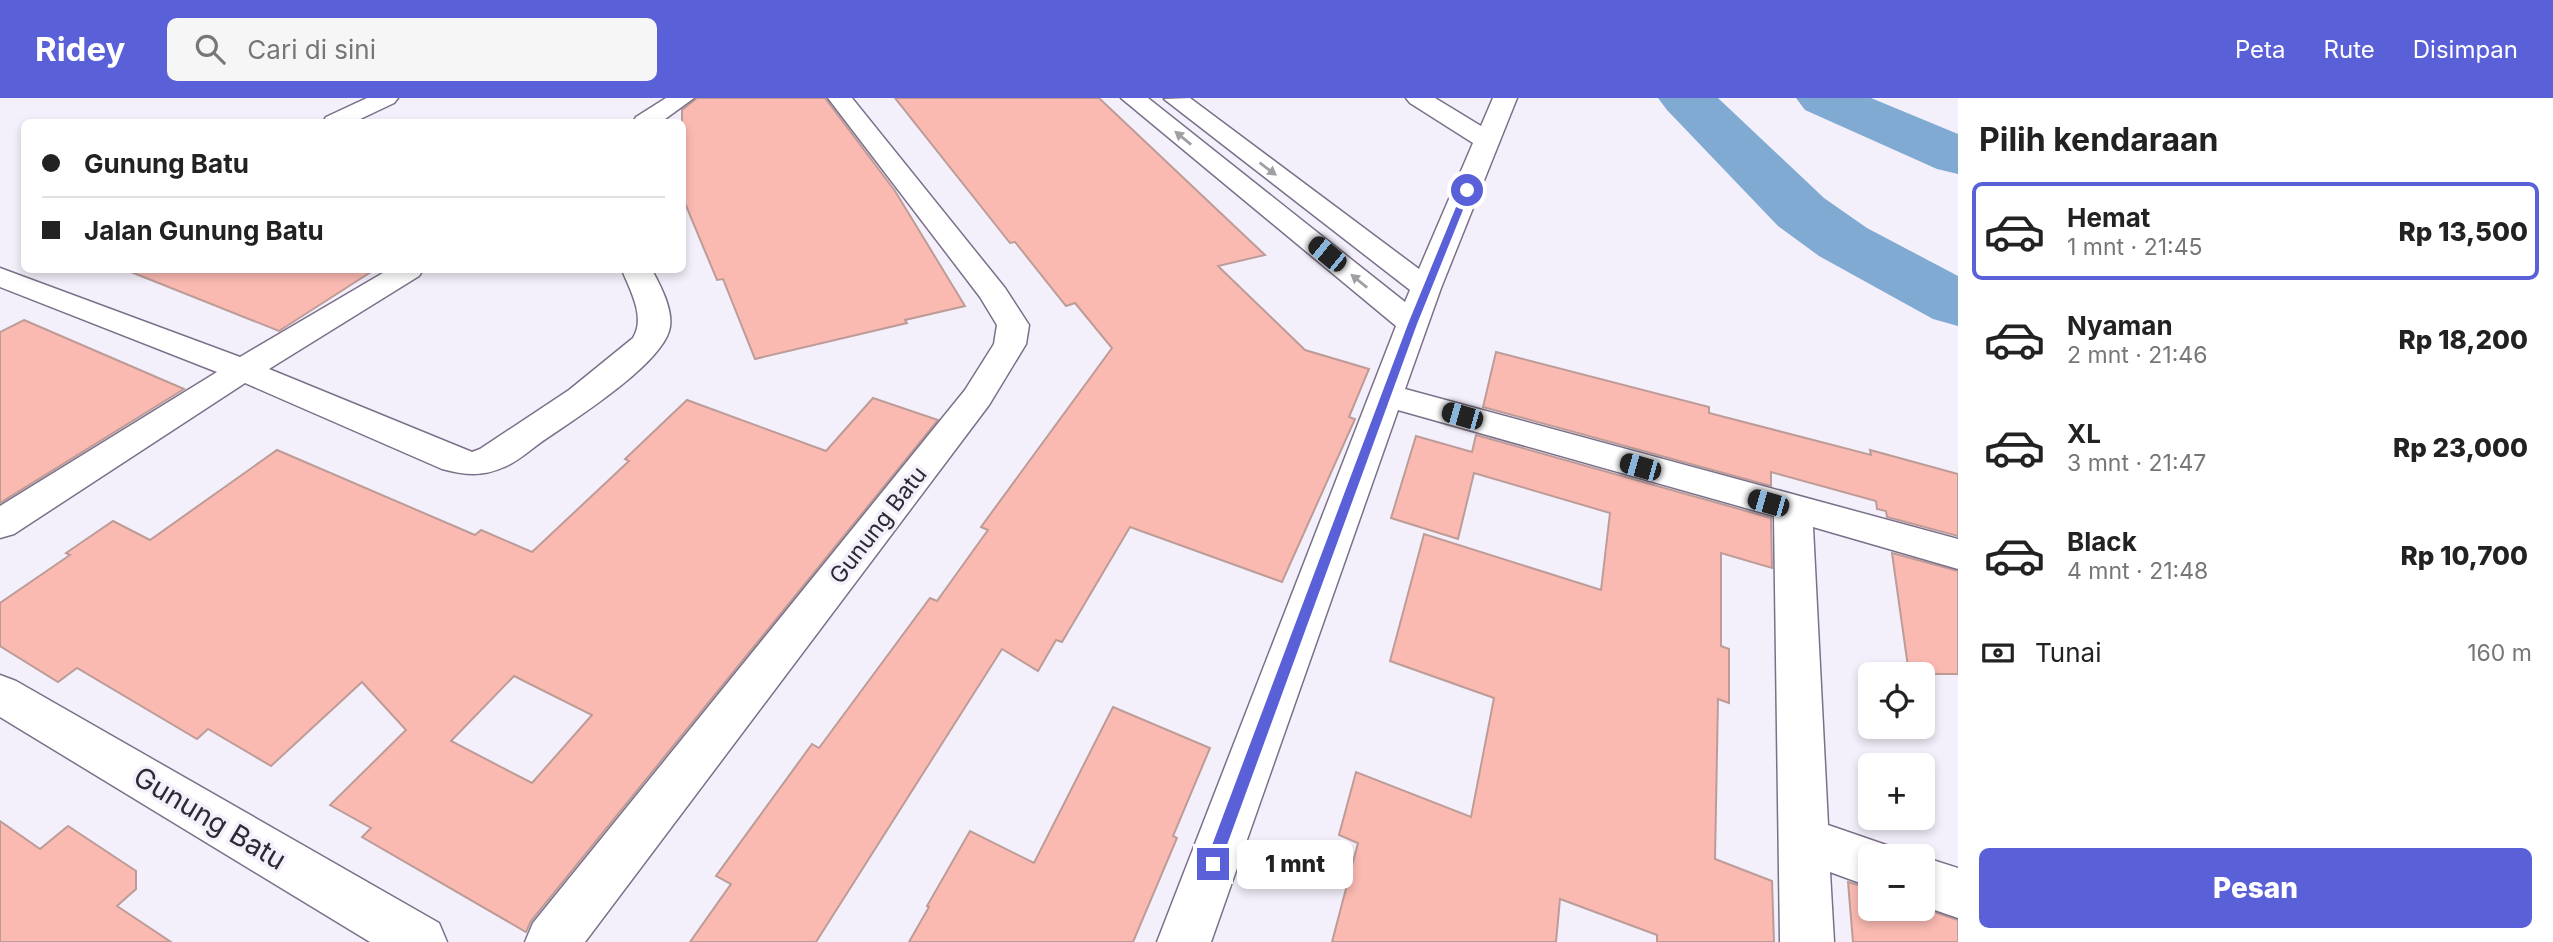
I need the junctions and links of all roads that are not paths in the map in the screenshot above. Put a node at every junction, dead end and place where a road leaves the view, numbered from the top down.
1 (386, 98) edge
2 (682, 98) edge
3 (840, 98) edge
4 (1133, 98) edge
5 (1175, 98) edge
6 (1418, 98) edge
7 (1505, 98) edge
8 (341, 119) edge
9 (650, 119) edge
10 (1488, 141) junction
11 (403, 273) edge
12 (638, 273) edge
13 (10, 278) edge
14 (1419, 306) junction
15 (243, 370) junction
16 (1386, 395) junction
17 (1793, 510) junction
18 (0, 524) edge
19 (1958, 554) edge
20 (0, 694) edge
21 (1804, 840) junction
22 (1858, 859) edge
23 (1935, 885) edge
24 (1958, 893) edge
25 (420, 942) edge
26 (552, 942) edge
27 (1184, 942) edge
28 (1807, 942) edge

1 - 8 street
2 - 9 street
3 - 26 street, Gunung Batu
14 -> 4 street
5 -> 14 street
6 - 10 street
7 - 10 street
10 - 14 street
11 - 15 street
12 - 15 street
13 - 15 street
14 - 16 street
15 - 18 street
16 - 17 street
16 - 27 street
17 - 19 street
17 - 21 street
20 - 25 street, Gunung Batu
21 - 22 street
21 - 28 street
23 - 24 street

